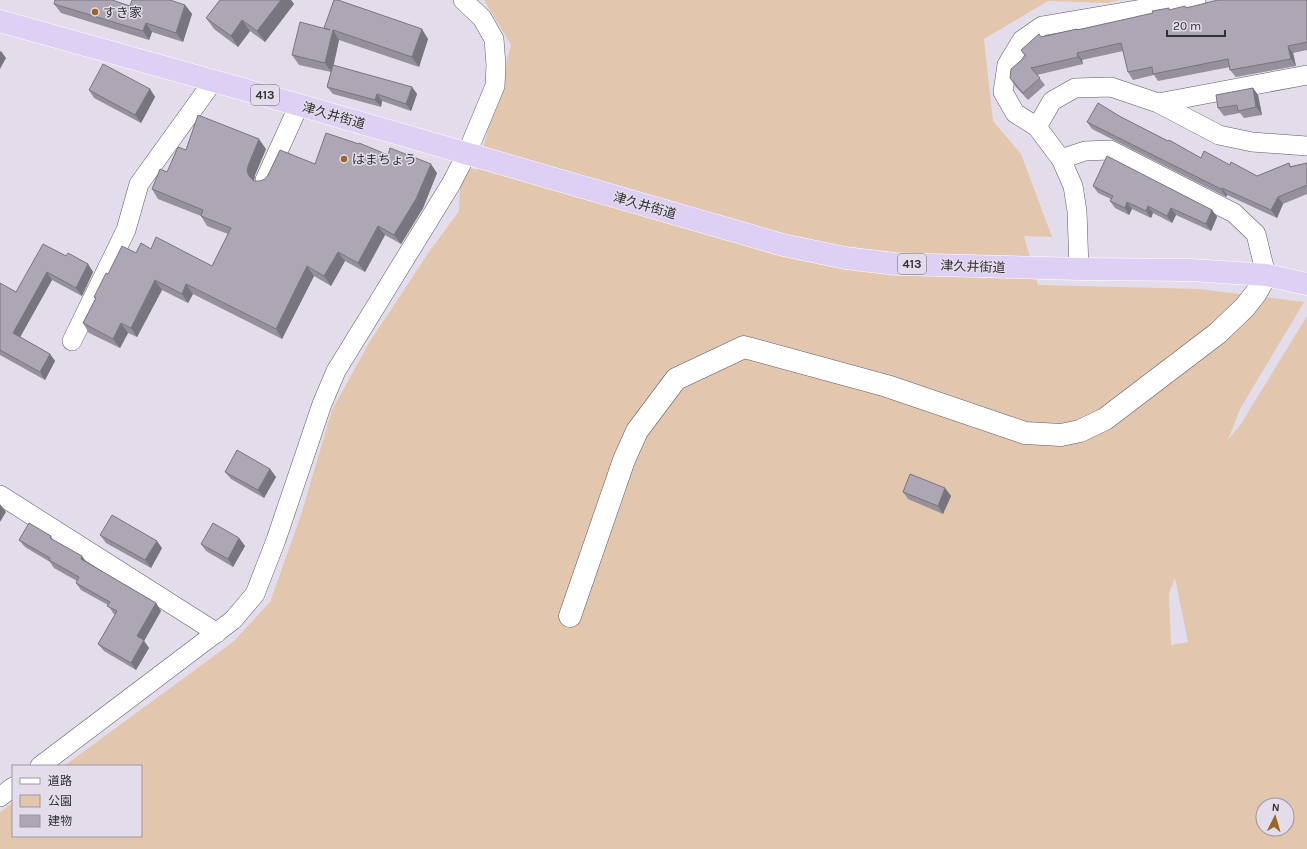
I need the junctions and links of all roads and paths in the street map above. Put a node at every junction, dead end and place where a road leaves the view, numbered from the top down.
1 (463, 0) edge
2 (1196, 0) edge
3 (0, 21) edge
4 (1307, 75) edge
5 (214, 80) junction
6 (1158, 102) junction
7 (299, 105) junction
8 (1037, 127) junction
9 (1307, 146) edge
10 (466, 153) junction
11 (1061, 159) junction
12 (265, 180) edge
13 (1080, 269) junction
14 (1266, 275) junction
15 (1307, 284) edge
16 (72, 341) dead end
17 (0, 495) edge
18 (570, 616) dead end
19 (217, 633) junction
20 (41, 765) edge
21 (12, 788) edge
22 (0, 797) edge

1 - 10 street
2 - 8 street
3 - 5 highway, 津久井街道 / 413
4 - 6 street
5 - 7 highway, 津久井街道 / 413
5 - 16 street
6 - 8 street
6 - 9 street
7 - 10 highway, 津久井街道 / 413
7 - 12 street
8 - 11 street
10 - 13 highway, 津久井街道 / 413
10 - 19 street
11 - 13 street
11 - 14 street
13 - 14 highway, 津久井街道 / 413
14 - 15 highway, 津久井街道 / 413
14 - 18 street
17 - 19 street
19 - 20 street
21 - 22 street

